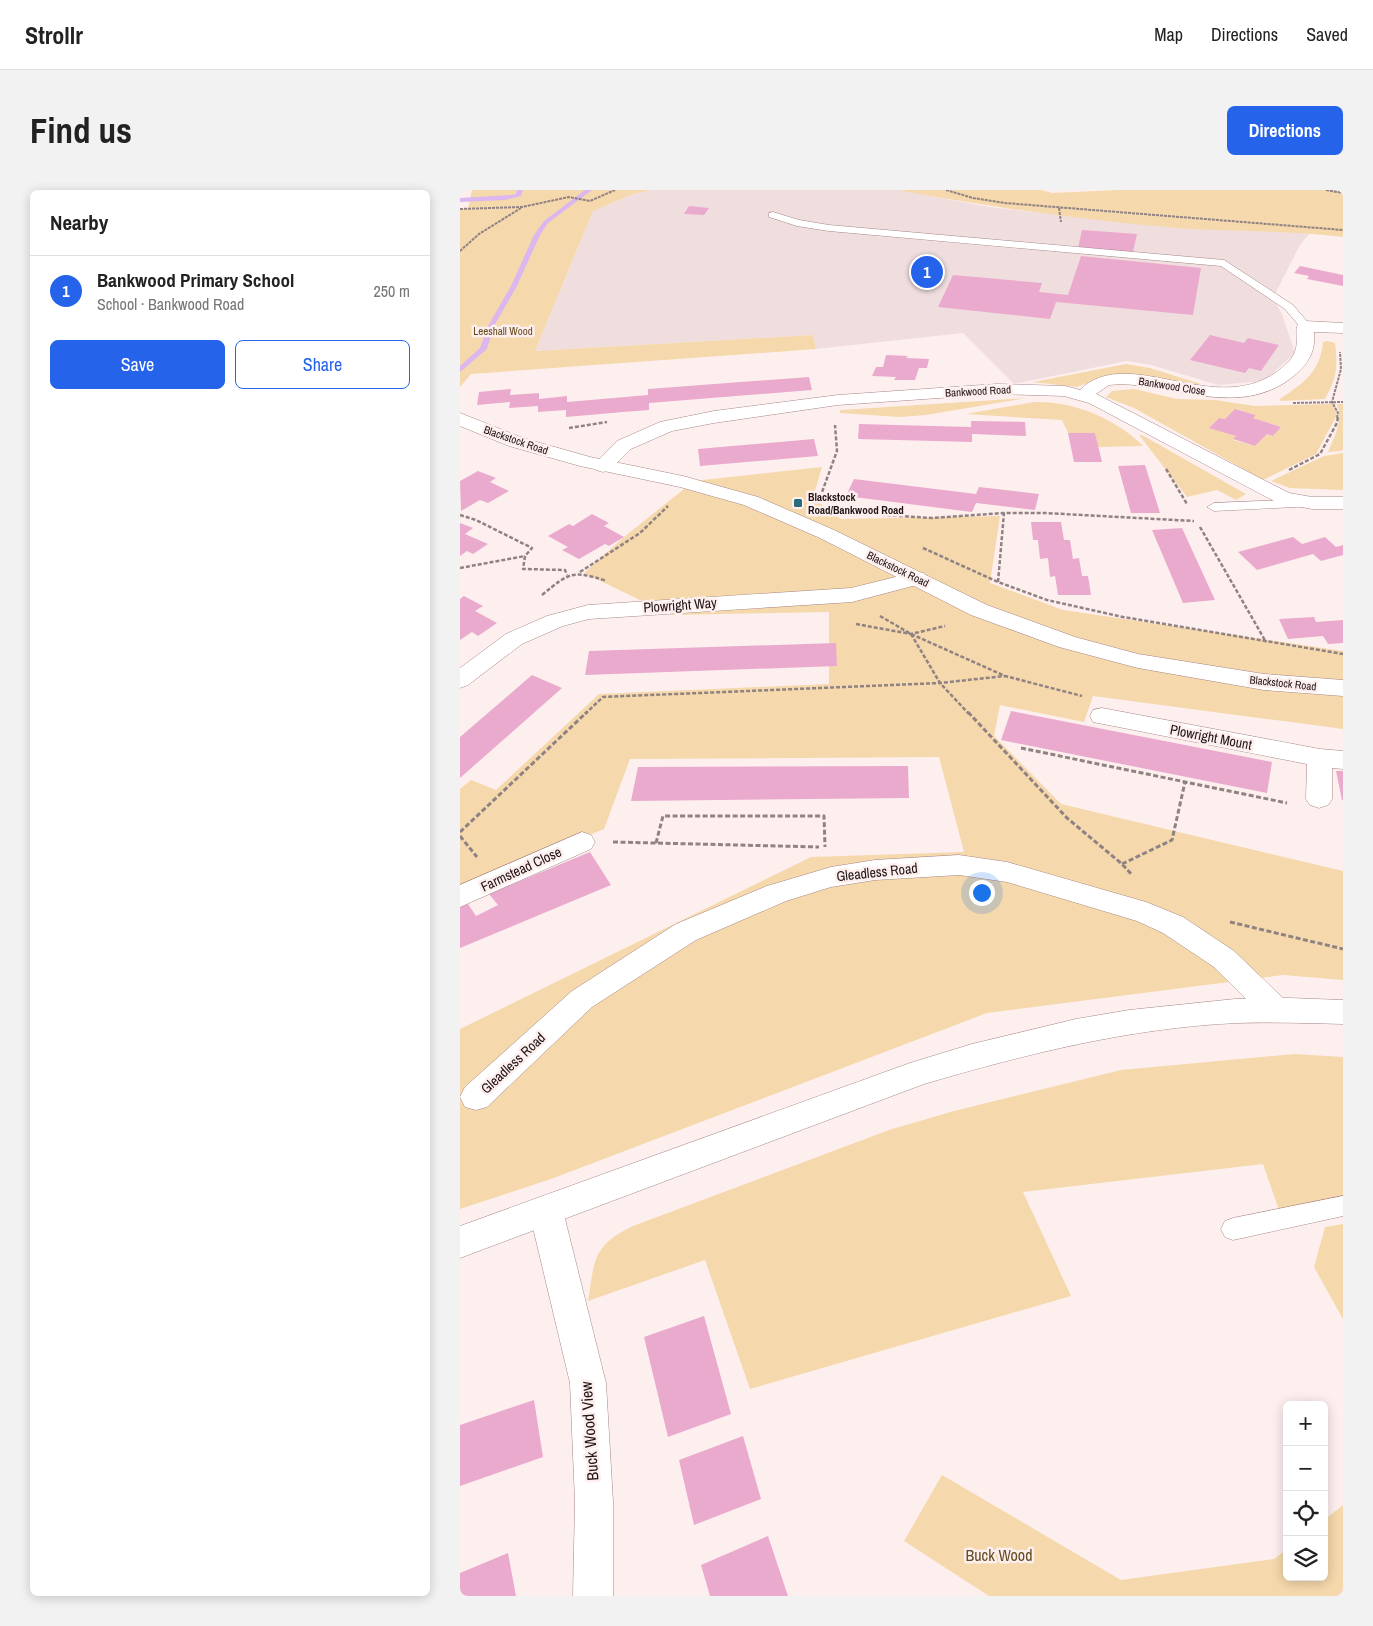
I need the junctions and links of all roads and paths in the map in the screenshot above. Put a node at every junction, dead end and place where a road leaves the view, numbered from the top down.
1 (615, 190) edge
2 (946, 190) edge
3 (1326, 190) edge
4 (1343, 193) edge
5 (522, 207) junction
6 (460, 208) edge
7 (1059, 208) junction
8 (773, 215) dead end
9 (1061, 222) dead end
10 (1343, 230) edge
11 (460, 251) edge
12 (1305, 326) junction
13 (1338, 328) edge
14 (1085, 395) junction
15 (838, 400) junction
16 (460, 419) edge
17 (603, 466) junction
18 (683, 482) junction
19 (1257, 486) junction
20 (1312, 503) junction
21 (1343, 503) edge
22 (817, 506) dead end
23 (1214, 507) joint
24 (845, 513) dead end
25 (1004, 513) junction
26 (460, 515) edge
27 (524, 556) junction
28 (460, 568) edge
29 (579, 572) dead end
30 (567, 575) dead end
31 (916, 578) junction
32 (852, 595) junction
33 (979, 610) junction
34 (911, 634) junction
35 (1005, 676) junction
36 (460, 680) edge
37 (940, 683) junction
38 (1343, 688) edge
39 (1102, 716) joint
40 (1021, 748) dead end
41 (1331, 759) edge
42 (1185, 782) junction
43 (1319, 799) dead end
44 (1290, 803) dead end
45 (460, 832) edge
46 (582, 842) joint
47 (656, 843) junction
48 (825, 847) junction
49 (1122, 864) junction
50 (831, 877) junction
51 (460, 897) edge
52 (1146, 913) junction
53 (1225, 921) dead end
54 (1343, 950) edge
55 (1276, 1010) junction
56 (1343, 1012) edge
57 (476, 1097) dead end
58 (1343, 1206) edge
59 (546, 1211) junction
60 (1233, 1229) dead end
61 (460, 1242) edge
62 (592, 1596) edge

1 - 5 path
2 - 7 path
3 - 4 path
5 - 6 path
5 - 11 path
7 - 9 path
7 - 10 path
8 - 12 lane
12 - 13 street
12 - 14 street, Bankwood Close
13 - 19 path
14 - 15 street, Bankwood Road
14 - 19 street, Bankwood Road
15 - 17 street, Bankwood Road
15 - 22 path
16 - 17 street, Blackstock Road
17 - 18 street, Blackstock Road
18 - 29 path
18 - 31 street, Blackstock Road
19 - 20 street, Bankwood Road
20 - 21 street, Bankwood Road
20 - 23 lane
23 - 25 path
24 - 25 path
25 - 33 path
26 - 27 path
27 - 28 path
27 - 30 path
31 - 32 street, Plowright Way
31 - 33 street, Blackstock Road
32 - 34 path
32 - 36 street, Plowright Way
33 - 38 street, Blackstock Road
34 - 35 path
34 - 37 path
35 - 37 path
35 - 39 path
37 - 45 path
37 - 49 path
39 - 41 street, Plowright Mount
40 - 42 path
41 - 43 street, Plowright Mount
42 - 44 path
42 - 49 path
46 - 47 path
46 - 51 street, Farmstead Close
47 - 48 path
47 - 48 path
48 - 50 path
49 - 52 path
50 - 52 street, Gleadless Road
50 - 57 street, Gleadless Road
52 - 55 street, Gleadless Road
53 - 54 path
55 - 56 street
55 - 59 street
58 - 60 lane
59 - 61 street
59 - 62 street, Buck Wood View

